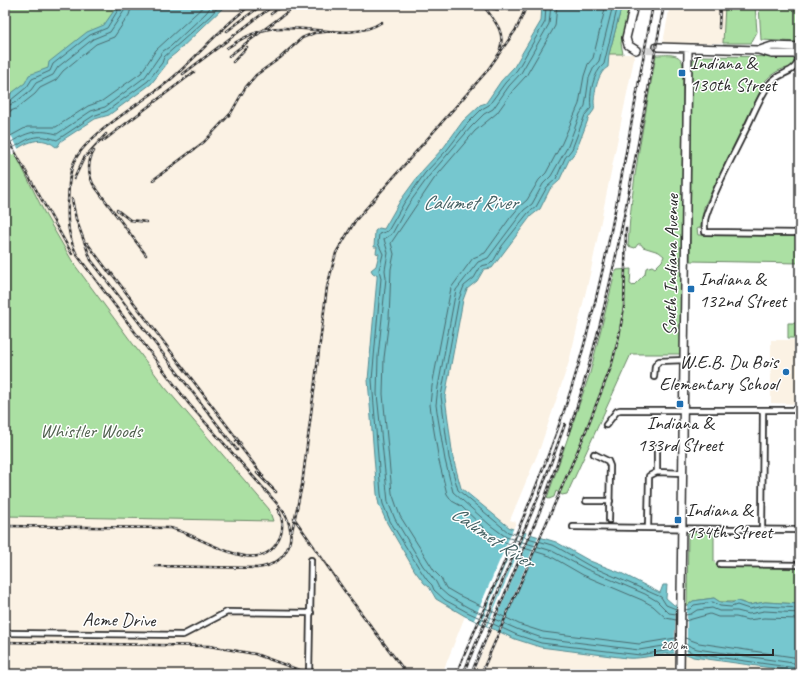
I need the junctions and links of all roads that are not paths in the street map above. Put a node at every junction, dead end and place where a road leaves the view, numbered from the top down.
1 (634, 5) edge
2 (800, 47) edge
3 (636, 48) dead end
4 (656, 49) tunnel mouth
5 (688, 49) junction
6 (758, 50) junction
7 (800, 54) edge
8 (800, 233) edge
9 (684, 360) junction
10 (654, 377) dead end
11 (684, 409) junction
12 (763, 410) junction
13 (800, 410) edge
14 (606, 425) dead end
15 (657, 447) dead end
16 (594, 454) dead end
17 (657, 472) junction
18 (683, 473) junction
19 (586, 501) dead end
20 (610, 501) junction
21 (610, 520) dead end
22 (573, 526) dead end
23 (648, 528) junction
24 (683, 528) junction
25 (762, 529) junction
26 (800, 530) edge
27 (311, 560) dead end
28 (720, 564) dead end
29 (800, 565) edge
30 (311, 613) junction
31 (5, 633) edge
32 (310, 674) edge
33 (680, 674) edge

1 - 3 main road
2 - 6 main road
4 - 5 main road
5 - 6 main road
5 - 9 main road, South Indiana Avenue
6 - 7 main road
7 - 8 street
9 - 10 street
9 - 11 main road, South Indiana Avenue
11 - 12 street
11 - 14 street
11 - 18 main road, South Indiana Avenue
12 - 13 street
12 - 25 street
15 - 17 street
16 - 20 street
17 - 18 street
17 - 23 street
18 - 24 main road, South Indiana Avenue
19 - 20 street
20 - 21 street
22 - 23 street
23 - 24 street
24 - 25 street
24 - 33 main road, South Indiana Avenue
25 - 26 street
27 - 30 street
28 - 29 street
30 - 31 street, Acme Drive
30 - 32 street

